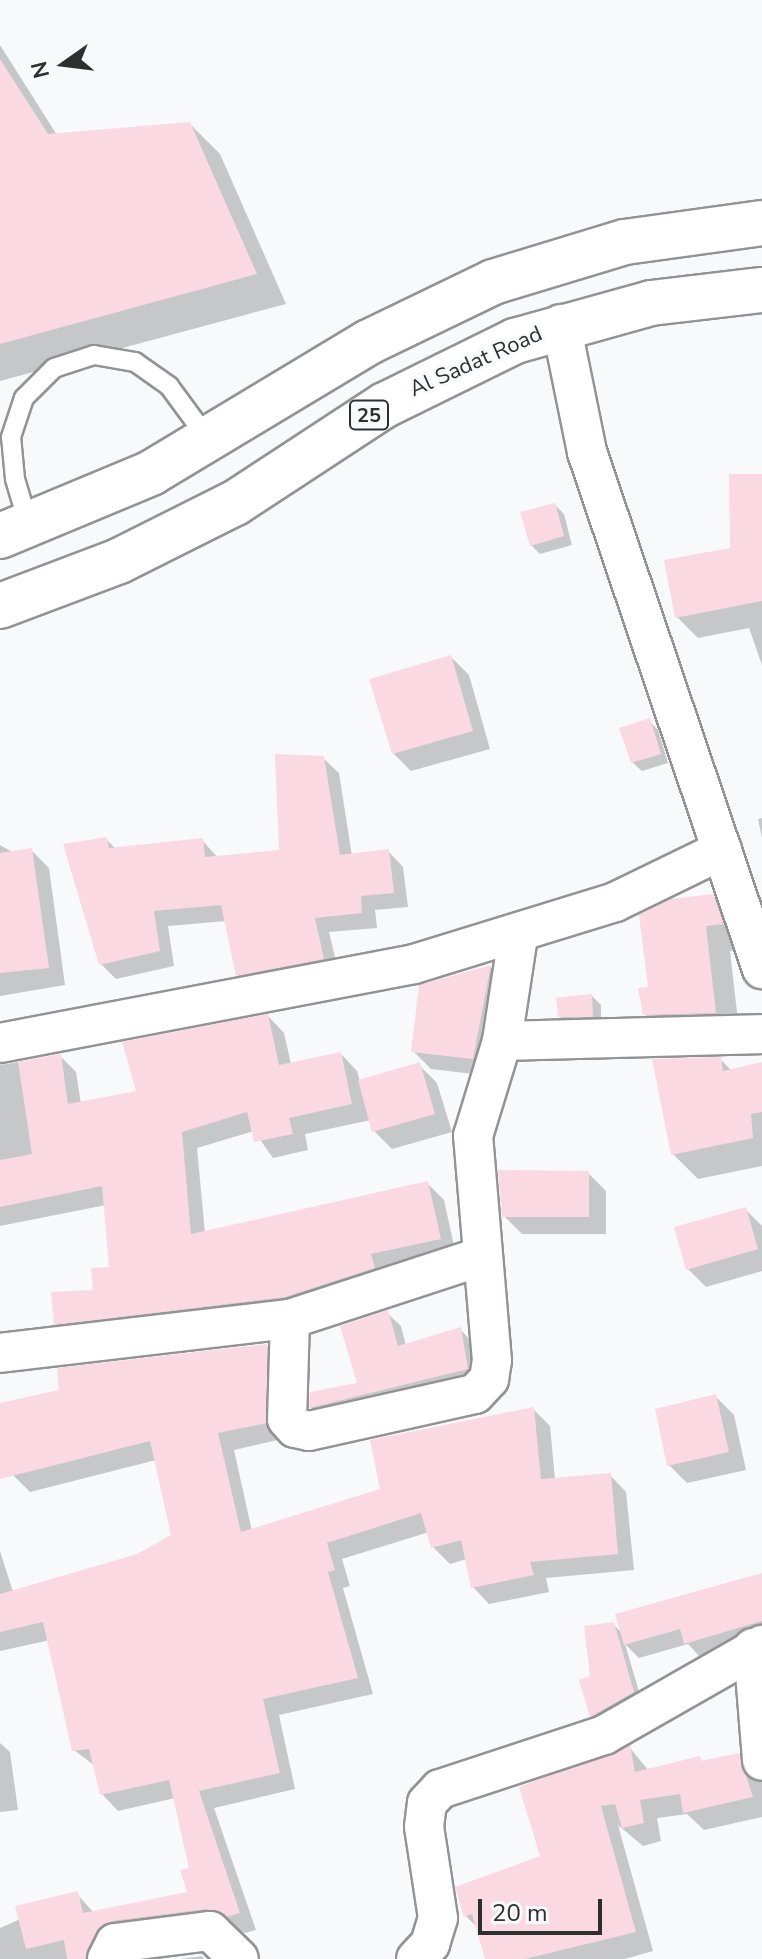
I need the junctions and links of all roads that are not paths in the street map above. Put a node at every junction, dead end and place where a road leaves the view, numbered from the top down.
1 (762, 223) edge
2 (762, 290) edge
3 (561, 324) junction
4 (209, 441) junction
5 (14, 531) edge
6 (0, 606) edge
7 (722, 850) junction
8 (518, 936) junction
9 (762, 969) edge
10 (762, 1034) edge
11 (502, 1041) junction
12 (0, 1043) edge
13 (480, 1257) junction
14 (290, 1319) junction
15 (0, 1353) edge
16 (758, 1646) edge
17 (762, 1761) edge
18 (107, 1959) edge
19 (239, 1959) edge
20 (416, 1959) edge

1 - 4 main road
2 - 3 main road, Al Sadat Road / 25
3 - 6 main road, Al Sadat Road / 25
3 - 7 street
4 - 5 main road
4 - 5 lane
7 - 8 street
7 - 9 street
8 - 11 street
8 - 12 street
10 - 11 street
11 - 13 street
13 - 14 street
13 - 14 street
14 - 15 street
16 - 17 street
16 - 20 street
18 - 19 street

